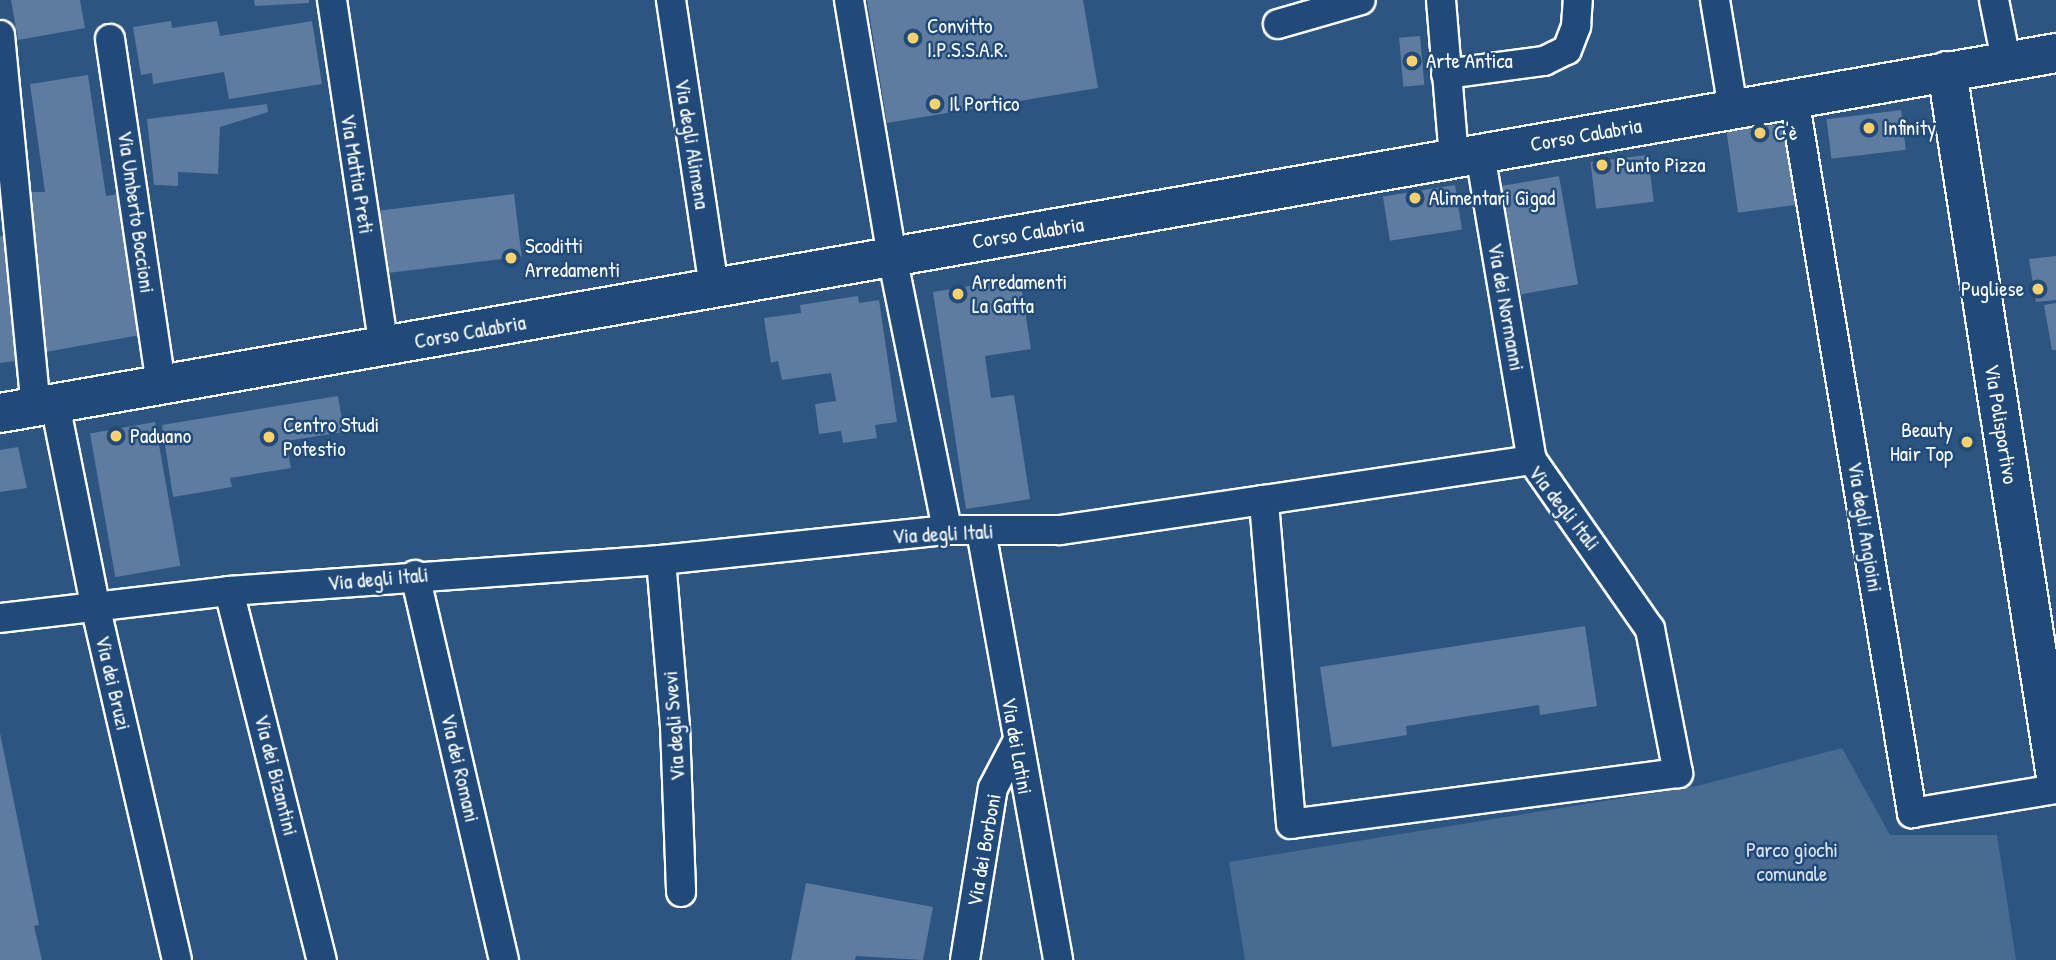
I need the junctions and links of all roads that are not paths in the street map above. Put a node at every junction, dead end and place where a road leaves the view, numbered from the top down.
1 (332, 0) edge
2 (671, 0) edge
3 (849, 0) edge
4 (1362, 0) edge
5 (1441, 0) edge
6 (1578, 0) edge
7 (1715, 0) edge
8 (1994, 0) edge
9 (1278, 24) dead end
10 (0, 35) edge
11 (110, 38) dead end
12 (2056, 53) edge
13 (2006, 60) junction
14 (2, 64) edge
15 (1947, 71) junction
16 (1447, 74) junction
17 (1794, 98) junction
18 (1733, 109) junction
19 (1467, 157) junction
20 (892, 256) junction
21 (714, 288) junction
22 (383, 347) junction
23 (161, 386) junction
24 (30, 408) edge
25 (1532, 460) junction
26 (1264, 500) junction
27 (947, 530) junction
28 (981, 530) junction
29 (661, 560) junction
30 (415, 575) junction
31 (229, 591) junction
32 (95, 605) junction
33 (0, 618) edge
34 (1016, 744) junction
35 (2056, 777) edge
36 (2056, 789) edge
37 (681, 892) dead end
38 (177, 960) edge
39 (322, 960) edge
40 (504, 960) edge
41 (965, 960) edge
42 (1058, 960) edge

1 - 22 street, Via Mattia Preti
2 - 21 street, Via degli Alimena
3 - 20 street
4 - 9 street
5 - 16 street, Via dei Normanni
6 - 16 street
7 - 18 street
8 - 13 street
10 - 14 street, Via dei Bruzi
11 - 23 street, Via Umberto Boccioni
12 - 13 main road, Corso Calabria
13 - 15 main road, Corso Calabria
14 - 24 street, Via dei Bruzi
15 - 17 main road, Corso Calabria
15 - 35 main road, Via Polisportivo
16 - 19 street, Via dei Normanni
17 - 18 main road, Corso Calabria
17 - 36 street, Via degli Angioini
18 - 19 main road, Corso Calabria
19 - 20 main road, Corso Calabria
19 - 25 street, Via dei Normanni
20 - 21 main road, Corso Calabria
20 - 27 street
21 - 22 main road, Corso Calabria
22 - 23 main road, Corso Calabria
23 - 24 main road, Corso Calabria
24 - 32 street, Via dei Bruzi
25 - 26 street, Via degli Itali
25 - 26 street, Via degli Itali
26 - 28 street, Via degli Itali
27 - 28 street, Via degli Itali
27 - 29 street, Via degli Itali
28 - 34 street, Via dei Latini
29 - 30 street, Via degli Itali
29 - 37 street, Via degli Svevi
30 - 31 street, Via degli Itali
30 - 40 street, Via dei Romani
31 - 32 street, Via degli Itali
31 - 39 street, Via dei Bizantini
32 - 33 street, Via degli Itali
32 - 38 street, Via dei Bruzi
34 - 41 street, Via dei Borboni
34 - 42 street, Via dei Latini

